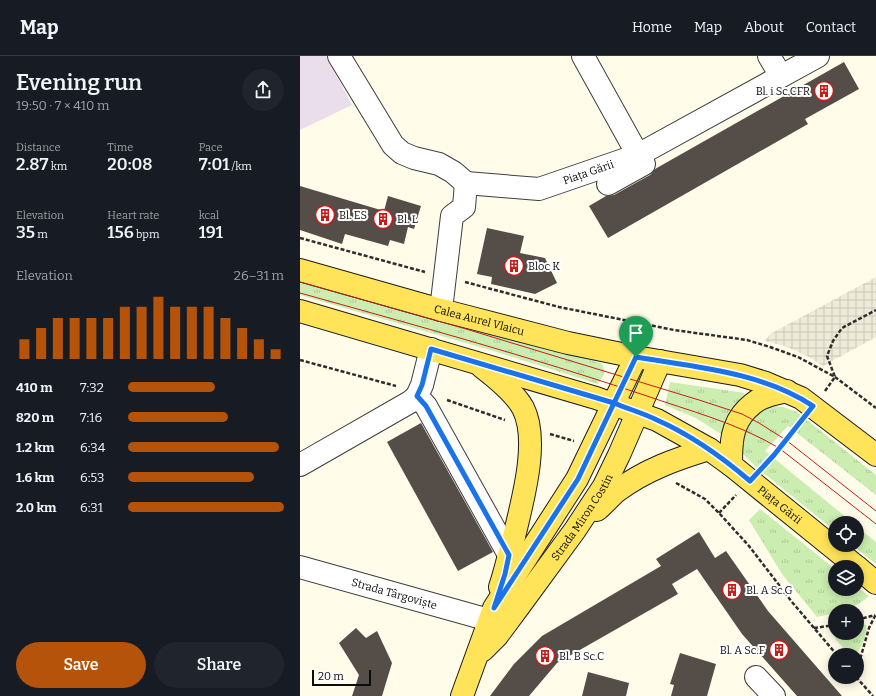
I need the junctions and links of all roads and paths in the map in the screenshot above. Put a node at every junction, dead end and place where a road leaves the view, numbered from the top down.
1 (339, 56) edge
2 (583, 56) edge
3 (769, 56) edge
4 (822, 60) edge
5 (781, 76) junction
6 (638, 155) junction
7 (466, 183) junction
8 (608, 184) dead end
9 (300, 238) edge
10 (300, 270) edge
11 (445, 277) junction
12 (440, 310) junction
13 (876, 310) edge
14 (300, 311) edge
15 (431, 349) junction
16 (636, 357) junction
17 (300, 360) edge
18 (660, 361) junction
19 (476, 362) junction
20 (314, 364) dead end
21 (835, 377) junction
22 (787, 391) junction
23 (417, 396) junction
24 (614, 403) junction
25 (813, 406) junction
26 (876, 408) edge
27 (638, 412) junction
28 (709, 450) junction
29 (876, 455) edge
30 (300, 465) edge
31 (731, 465) junction
32 (750, 481) junction
33 (575, 530) junction
34 (509, 555) junction
35 (848, 560) edge
36 (300, 567) edge
37 (864, 573) edge
38 (876, 583) edge
39 (491, 614) junction
40 (876, 614) edge
41 (864, 618) edge
42 (828, 626) edge
43 (814, 628) junction
44 (831, 648) edge
45 (863, 648) edge
46 (476, 656) junction
47 (756, 677) dead end
48 (862, 684) edge
49 (462, 696) edge
50 (774, 696) edge
51 (873, 696) edge

1 - 7 street
2 - 6 street
3 - 5 street
4 - 5 street, Piața Gării
4 - 8 street
5 - 6 street, Piața Gării
6 - 7 street, Piața Gării
7 - 11 street
9 - 11 path
10 - 12 main road, Calea Aurel Vlaicu
11 - 12 street
11 - 21 path
12 - 16 main road, Calea Aurel Vlaicu
13 - 21 path
14 - 15 main road
15 - 19 main road
15 - 23 street
16 - 18 main road, Calea Aurel Vlaicu
16 - 24 main road, Strada Miron Costin
17 - 20 path
18 - 22 main road
18 - 27 main road, Strada Miron Costin
19 - 24 main road
19 - 34 main road
21 - 25 path
21 - 26 path
22 - 25 main road
22 - 31 main road
23 - 30 street
23 - 34 street
24 - 27 main road
24 - 39 main road, Strada Miron Costin
25 - 29 main road
25 - 32 path
27 - 28 main road, Piața Gării
27 - 33 main road, Strada Miron Costin
28 - 31 main road, Piața Gării
28 - 33 main road
31 - 32 main road, Piața Gării
32 - 35 main road, Piața Gării
32 - 43 path
33 - 46 main road, Strada Miron Costin
34 - 39 main road
36 - 39 street, Strada Târgoviște
37 - 38 main road, Piața Gării
39 - 46 main road, Strada Miron Costin
40 - 41 path
40 - 45 path
42 - 43 path
43 - 44 path
46 - 49 main road, Strada Miron Costin
47 - 50 street
48 - 51 path

